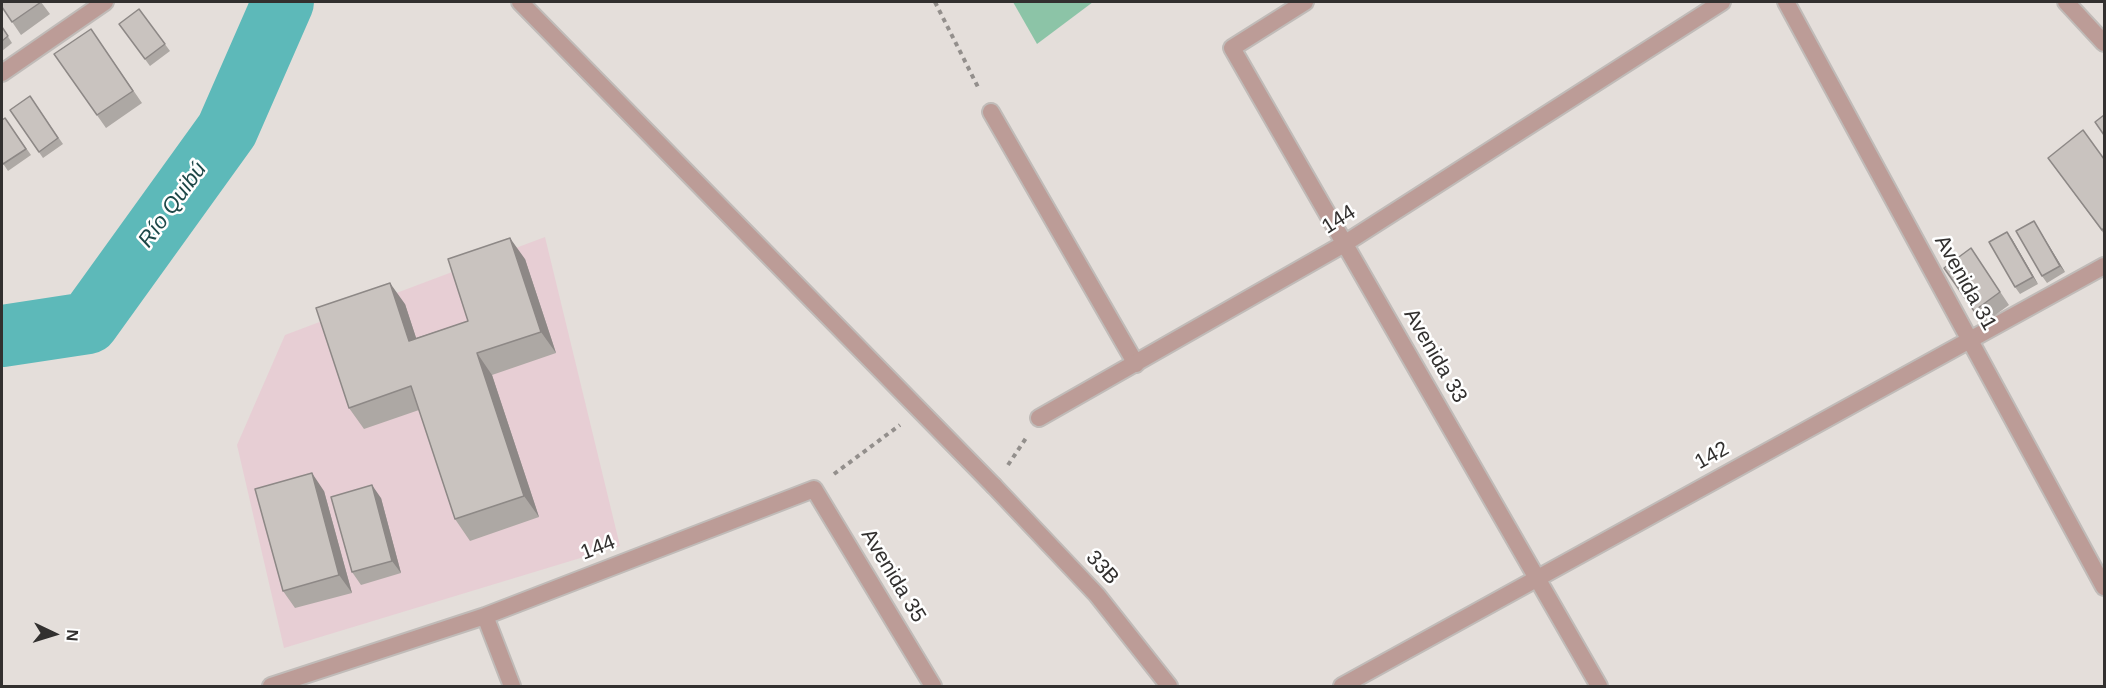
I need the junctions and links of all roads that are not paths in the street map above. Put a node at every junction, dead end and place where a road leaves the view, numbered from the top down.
1 (105, 2) edge
2 (520, 2) edge
3 (1305, 2) edge
4 (1722, 2) edge
5 (1786, 2) edge
6 (2066, 2) edge
7 (2104, 43) edge
8 (2, 73) edge
9 (991, 112) road end
10 (1344, 244) junction
11 (2104, 266) edge
12 (1970, 340) junction
13 (1136, 364) junction
14 (1039, 418) road end
15 (814, 489) joint
16 (1537, 579) junction
17 (2104, 587) edge
18 (485, 616) junction
19 (271, 687) edge
20 (512, 687) edge
21 (933, 687) edge
22 (1169, 687) edge
23 (1342, 687) edge
24 (1599, 687) edge

1 - 8 street
2 - 22 street, 33B
3 - 10 street, Avenida 33
4 - 10 street, 144
5 - 12 street, Avenida 31
6 - 7 street
9 - 13 street
10 - 13 street, 144
10 - 16 street, Avenida 33
11 - 12 street, 142
12 - 16 street, 142
12 - 17 street, Avenida 31
13 - 14 street, 144
15 - 18 street, 144
15 - 21 street, Avenida 35
16 - 23 street, 142
16 - 24 street, Avenida 33
18 - 19 street, 144
18 - 20 street

